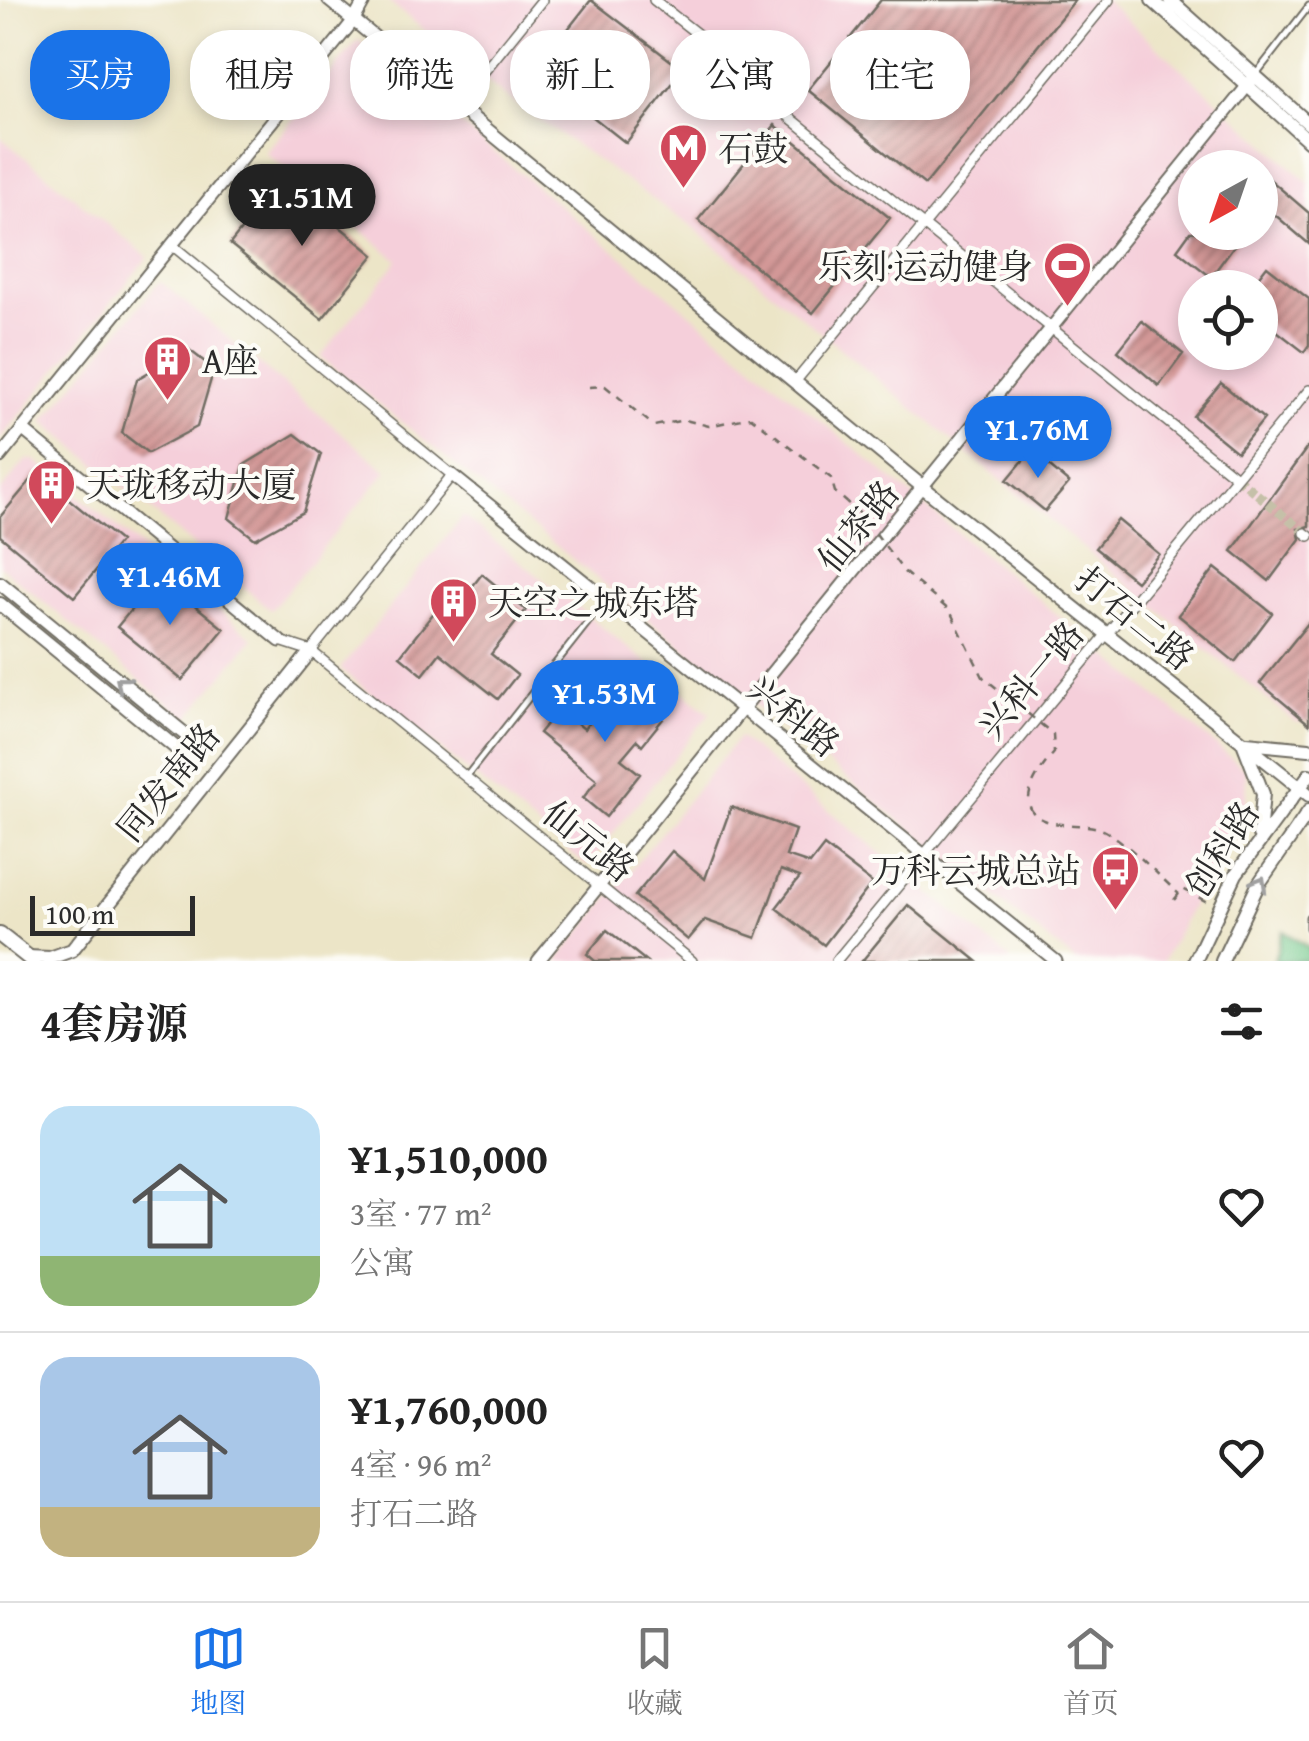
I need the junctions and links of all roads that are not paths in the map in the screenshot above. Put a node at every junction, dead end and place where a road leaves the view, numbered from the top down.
1 (328, 0) edge
2 (365, 0) edge
3 (542, 0) edge
4 (654, 0) edge
5 (1109, 0) edge
6 (1152, 0) edge
7 (1170, 0) edge
8 (1309, 6) edge
9 (354, 20) junction
10 (366, 30) edge
11 (692, 30) edge
12 (490, 64) edge
13 (1251, 82) junction
14 (475, 120) edge
15 (794, 120) edge
16 (1309, 124) edge
17 (1309, 141) edge
18 (926, 226) junction
19 (172, 245) junction
20 (1052, 328) junction
21 (795, 382) junction
22 (1309, 390) edge
23 (22, 429) junction
24 (0, 456) edge
25 (452, 475) junction
26 (1236, 477) junction
27 (924, 488) junction
28 (0, 583) edge
29 (606, 600) junction
30 (0, 604) edge
31 (1106, 633) junction
32 (280, 641) joint
33 (310, 651) junction
34 (744, 711) junction
35 (1243, 742) junction
36 (1309, 749) edge
37 (1309, 775) edge
38 (466, 776) junction
39 (1304, 791) edge
40 (1309, 811) edge
41 (1258, 842) junction
42 (922, 853) junction
43 (598, 885) junction
44 (1309, 918) edge
45 (1309, 928) edge
46 (0, 935) edge
47 (71, 956) edge
48 (29, 959) edge
49 (538, 961) edge
50 (692, 961) edge
51 (836, 961) edge
52 (1056, 961) edge
53 (1196, 961) edge
54 (1222, 961) edge

1 - 9 main road
2 - 9 street
3 - 12 street
4 - 11 street
5 - 18 street
6 - 13 main road
7 - 13 main road
8 - 13 lane
9 - 10 main road, 打石二路
9 - 19 street
13 - 16 main road
13 - 17 main road
13 - 20 street, 仙茶路
14 - 21 main road, 打石二路
15 - 18 street
18 - 20 street
18 - 21 street
19 - 23 street
19 - 25 street
20 - 26 street
20 - 27 street, 仙茶路
21 - 27 main road, 打石二路
22 - 26 street, 兴科一路
23 - 24 street
23 - 32 street
25 - 29 street, 兴科路
25 - 33 street
26 - 31 street, 兴科一路
27 - 31 main road, 打石二路
27 - 34 street, 仙茶路
30 -> 28 main road
29 - 34 street, 兴科路
29 - 38 lane
31 - 35 main road, 打石二路
31 - 42 street, 兴科一路
32 - 33 street
33 - 38 street, 仙元路
33 - 47 main road, 同发南路
34 - 42 street, 兴科路
34 - 43 street, 仙茶路
35 - 36 main road
35 - 39 main road, 打石二路
35 - 41 main road
37 - 39 main road, 创科路
38 - 43 street, 仙元路
39 - 41 main road, 创科路
54 -> 40 main road, 创科路
41 - 53 main road, 创科路
42 - 51 street, 兴科一路
42 - 52 street, 兴科路
43 - 49 street, 仙茶路
43 - 50 street, 仙元路
44 - 45 lane
46 - 48 main road
47 - 48 main road

